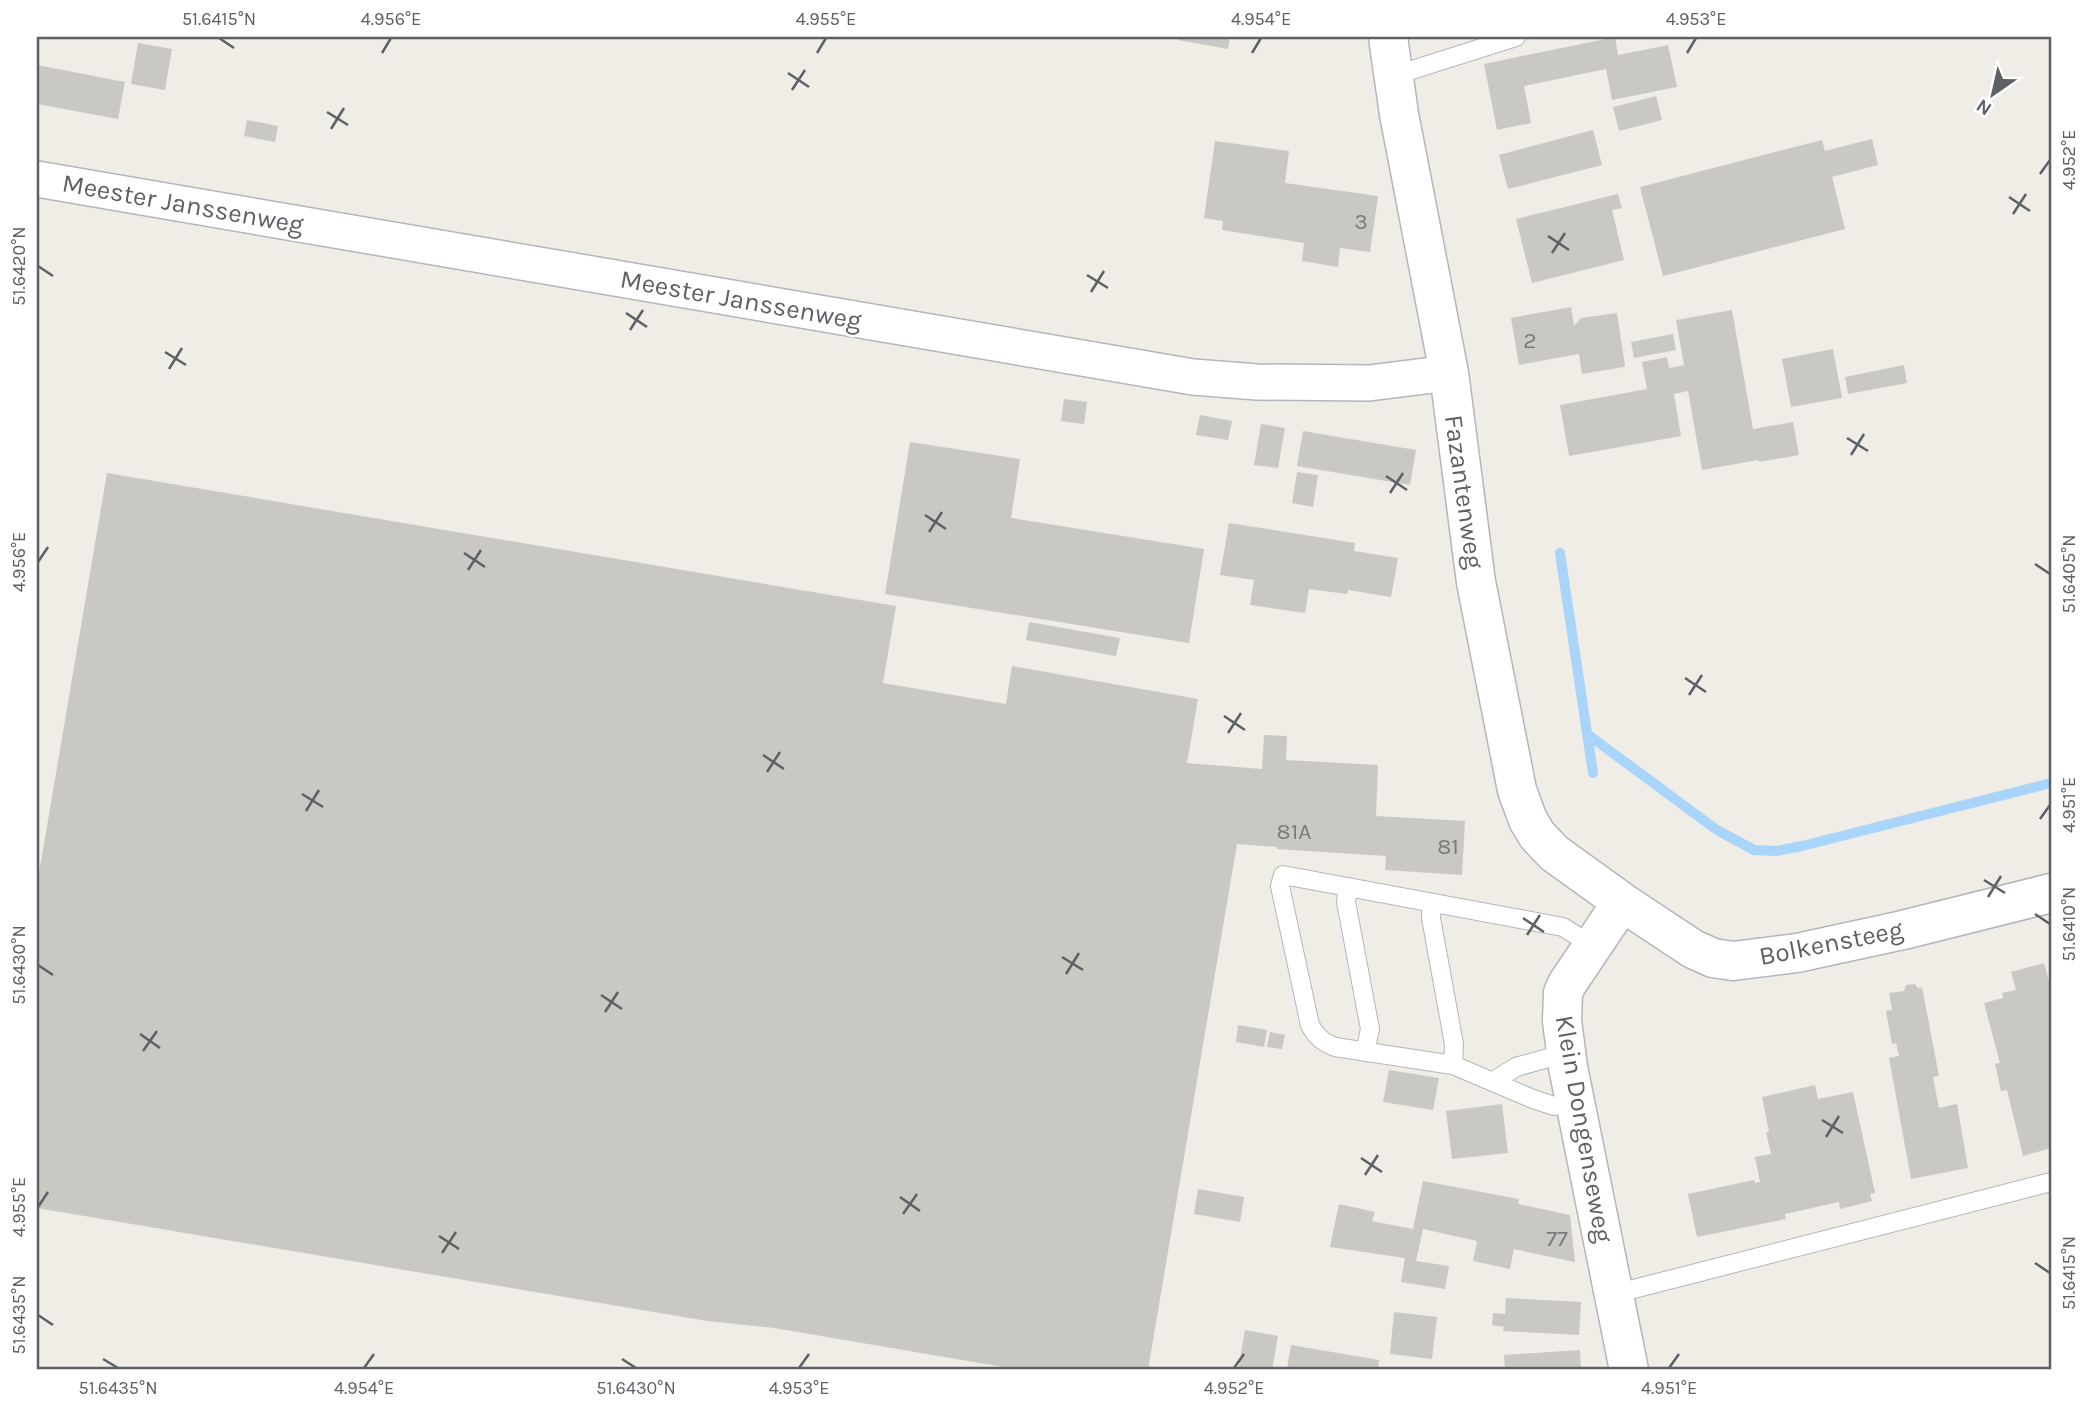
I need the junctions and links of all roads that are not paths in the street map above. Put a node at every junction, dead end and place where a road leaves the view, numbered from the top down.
1 (1388, 37) edge
2 (1516, 37) edge
3 (1394, 76) junction
4 (37, 179) edge
5 (1449, 373) junction
6 (1348, 887) junction
7 (2051, 893) edge
8 (1622, 902) junction
9 (1432, 903) junction
10 (1593, 946) junction
11 (1365, 1052) junction
12 (1566, 1053) junction
13 (1453, 1065) junction
14 (1492, 1082) junction
15 (1575, 1101) junction
16 (2051, 1182) edge
17 (1614, 1294) junction
18 (1629, 1370) edge

1 - 3 street, Fazantenweg
2 - 3 lane
3 - 5 street, Fazantenweg
4 - 5 street, Meester Janssenweg
5 - 8 street, Fazantenweg
6 - 9 lane
6 - 11 lane
6 - 11 lane
7 - 8 street, Bolkensteeg
8 - 10 street, Klein Dongenseweg
9 - 10 lane
9 - 13 lane
10 - 12 street, Klein Dongenseweg
11 - 13 lane
12 - 14 lane
12 - 15 street, Klein Dongenseweg
13 - 14 lane
14 - 15 lane
15 - 17 street, Klein Dongenseweg
16 - 17 lane
17 - 18 street, Klein Dongenseweg

